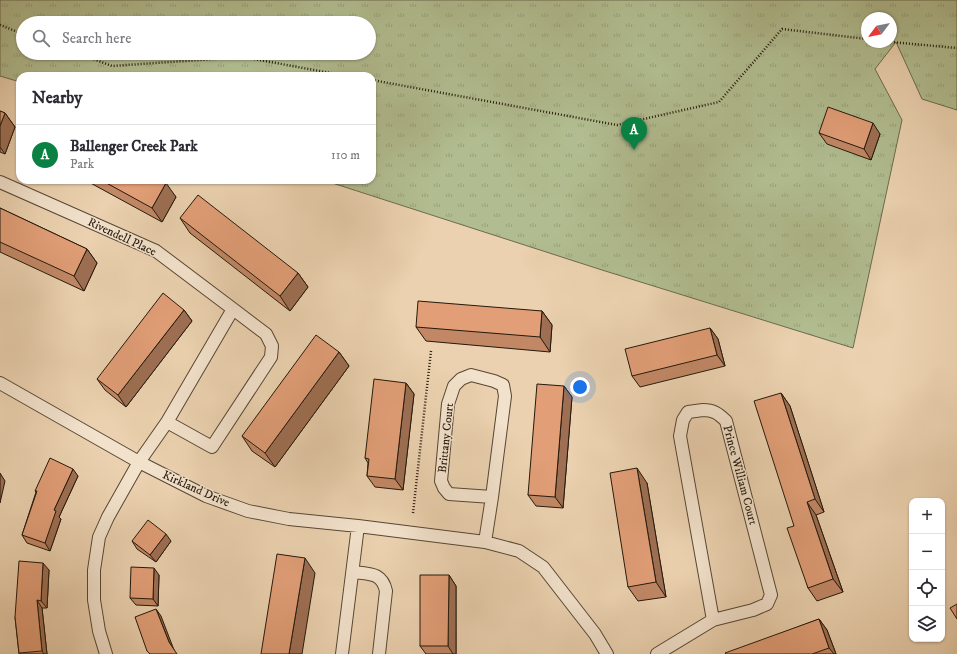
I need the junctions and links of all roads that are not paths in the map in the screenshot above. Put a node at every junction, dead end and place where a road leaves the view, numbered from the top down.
1 (0, 182) edge
2 (233, 309) junction
3 (0, 383) edge
4 (166, 422) junction
5 (139, 462) junction
6 (492, 497) junction
7 (358, 526) junction
8 (485, 542) junction
9 (353, 572) junction
10 (713, 620) junction
11 (106, 654) edge
12 (342, 654) edge
13 (379, 654) edge
14 (607, 654) edge
15 (657, 654) edge

1 - 2 street, Rivendell Place
2 - 4 street
2 - 4 street, Rivendell Place
3 - 5 street, Kirkland Drive
4 - 5 street
5 - 7 street, Kirkland Drive
5 - 11 street
6 - 6 street, Brittany Court
6 - 8 street, Brittany Court
7 - 8 street, Kirkland Drive
7 - 9 street
8 - 14 street
9 - 12 street
9 - 13 street
10 - 10 street, Prince William Court
10 - 15 street, Prince William Court

